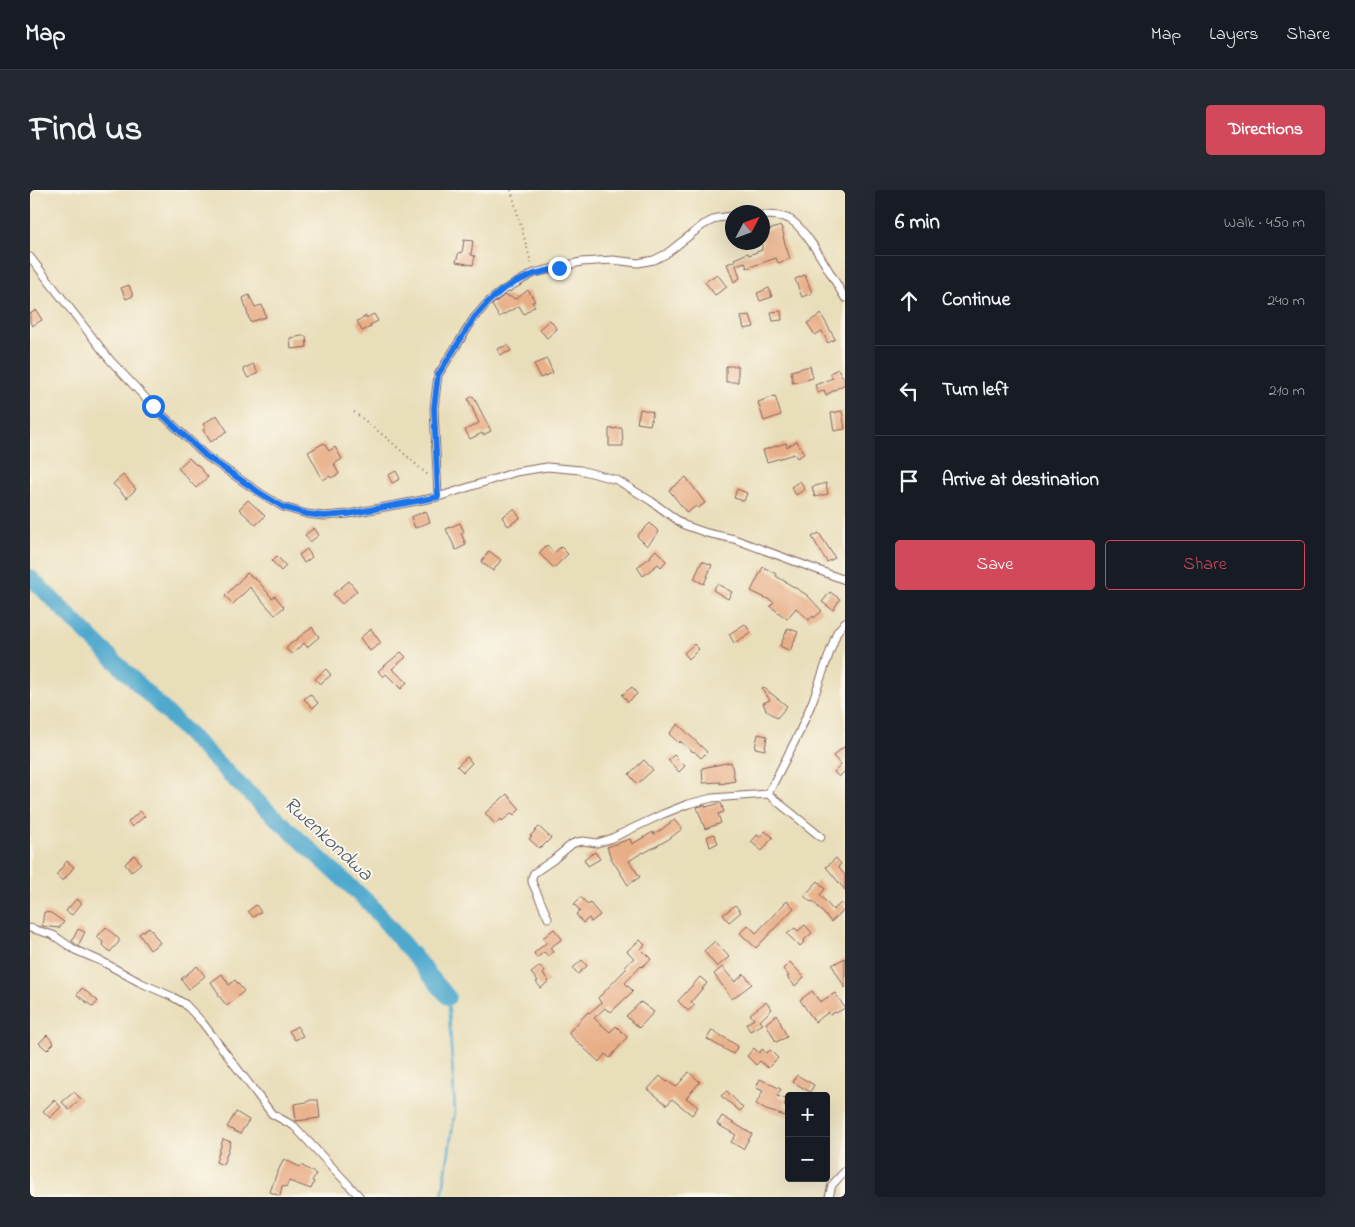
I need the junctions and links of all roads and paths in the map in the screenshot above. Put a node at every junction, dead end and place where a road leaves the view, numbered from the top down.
1 (511, 190) edge
2 (770, 216) edge
3 (725, 217) edge
4 (30, 258) edge
5 (534, 274) junction
6 (845, 298) edge
7 (354, 412) dead end
8 (437, 484) junction
9 (438, 497) junction
10 (845, 580) edge
11 (845, 622) edge
12 (768, 794) junction
13 (821, 837) dead end
14 (548, 918) dead end
15 (30, 928) edge
16 (845, 1170) edge
17 (360, 1197) edge
18 (829, 1197) edge

1 - 5 path
2 - 6 street
3 - 5 street
4 - 9 street
5 - 8 street
7 - 8 path
8 - 9 street
9 - 10 street
11 - 12 street
12 - 13 street
12 - 14 street
15 - 17 street
16 - 18 street

